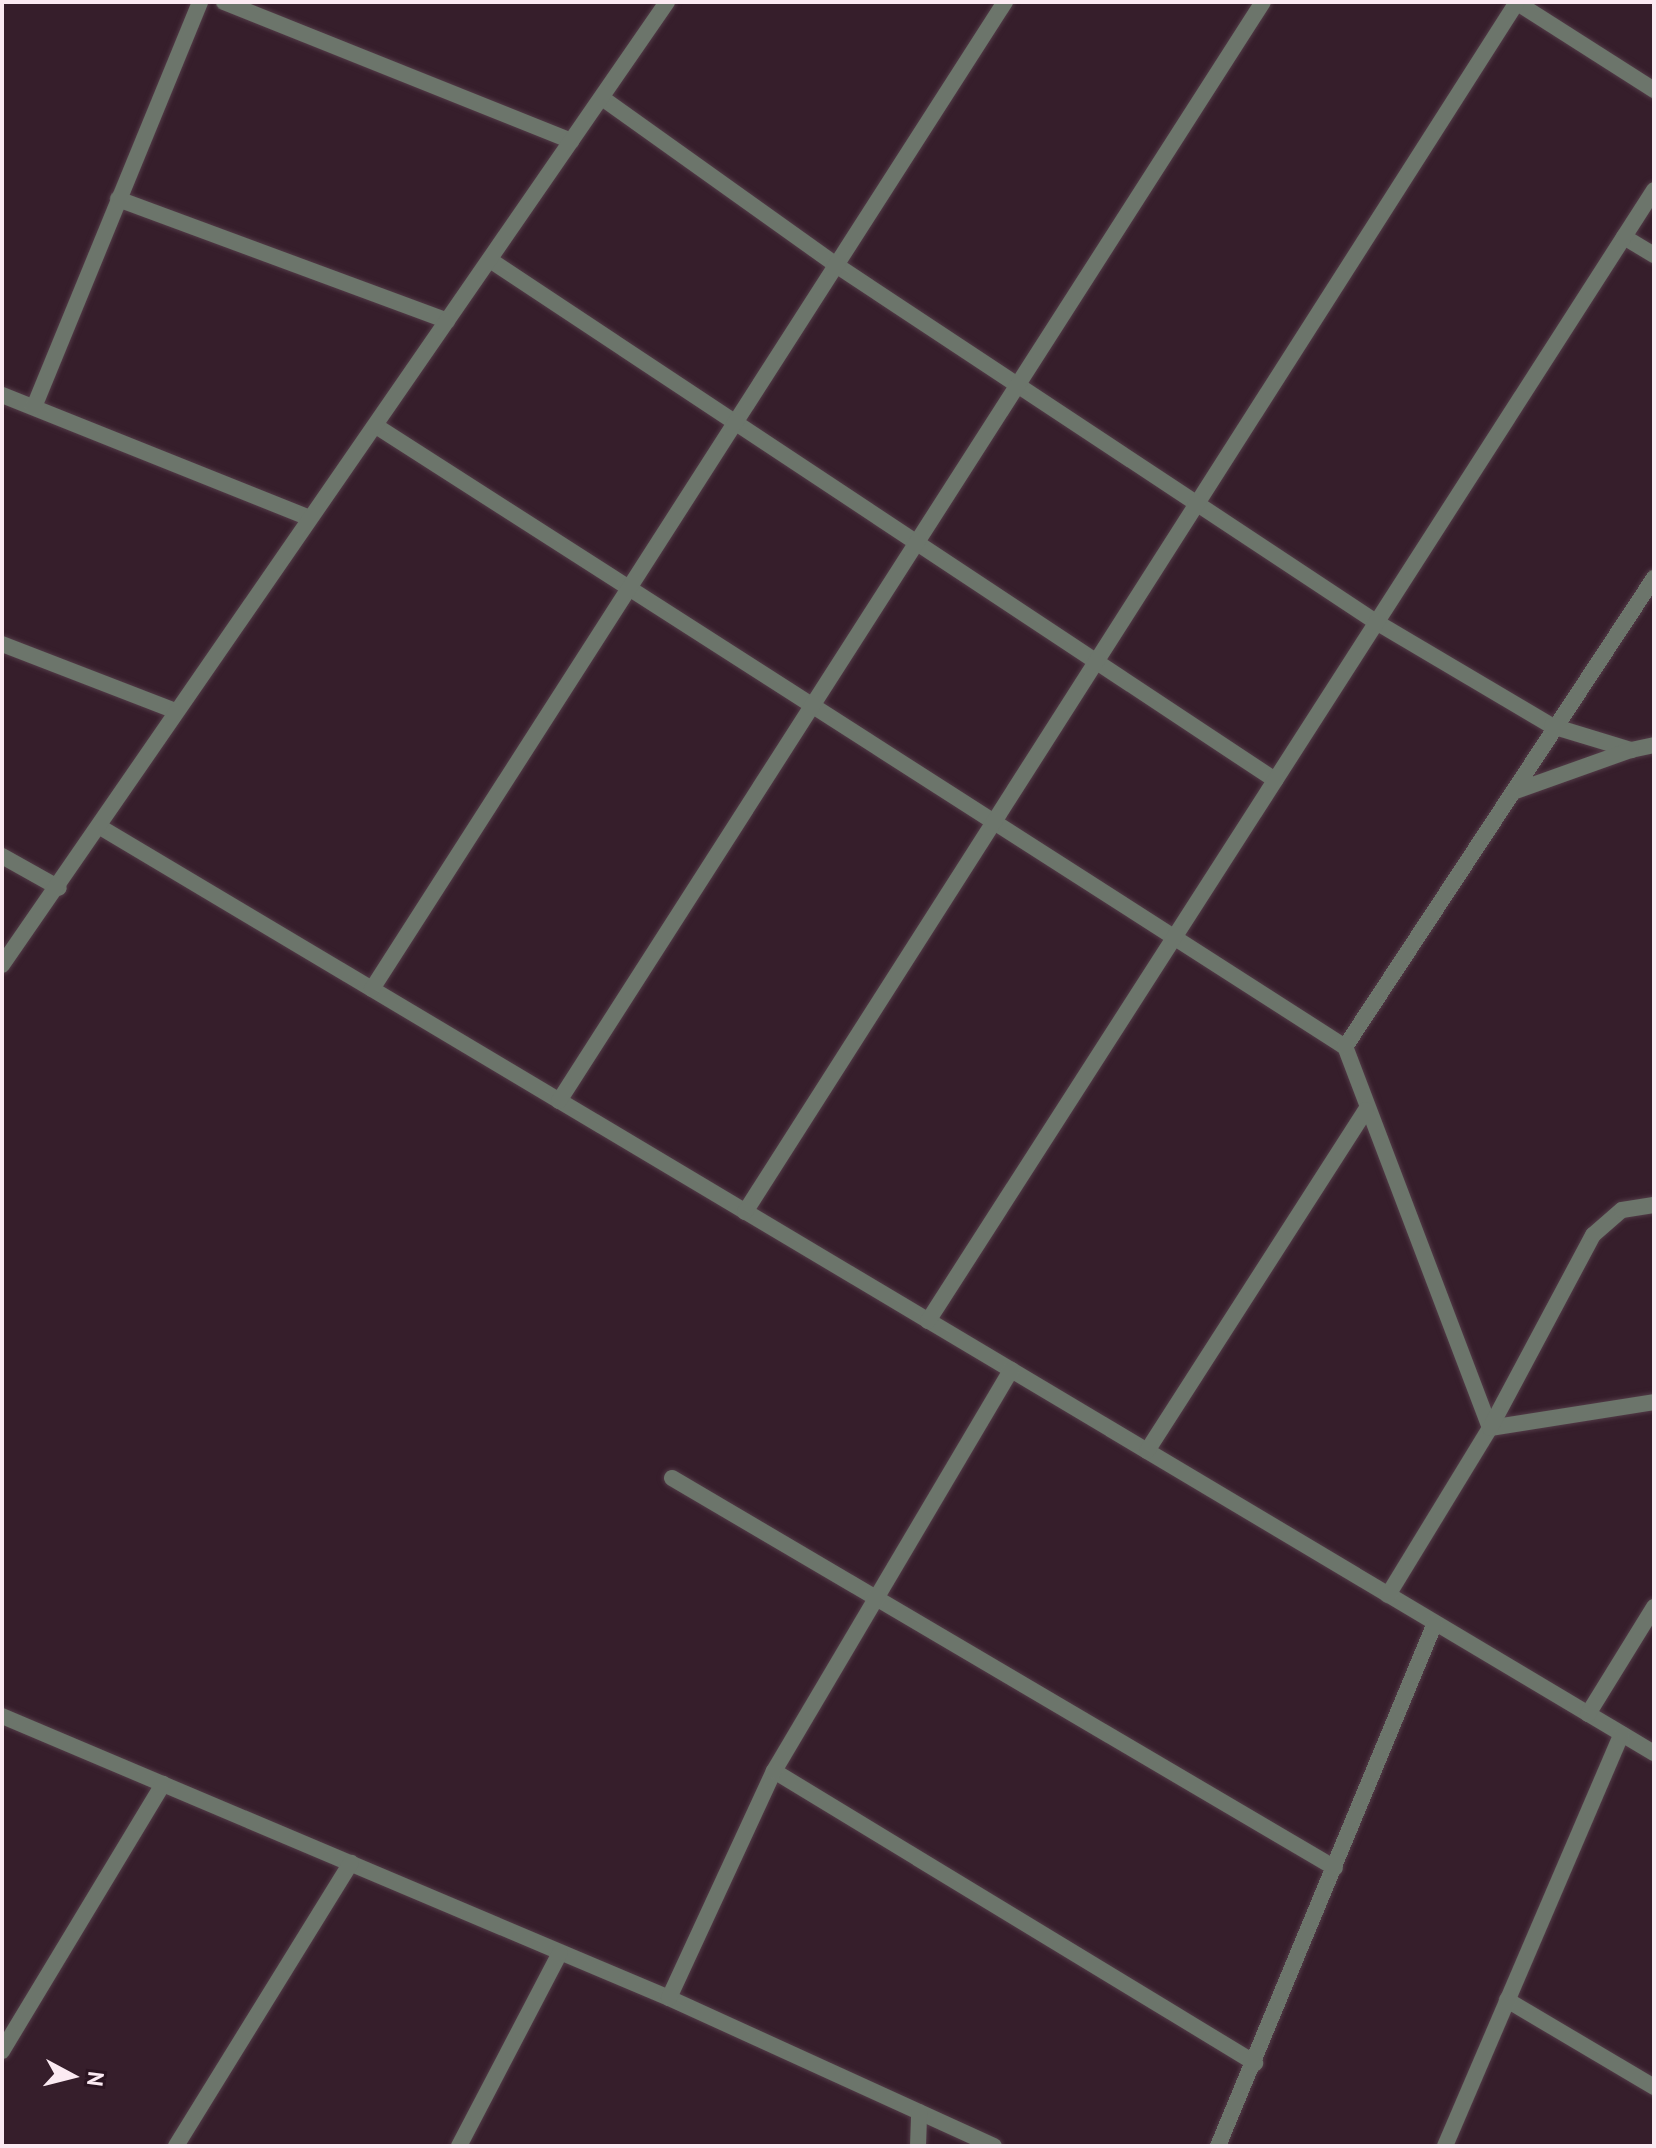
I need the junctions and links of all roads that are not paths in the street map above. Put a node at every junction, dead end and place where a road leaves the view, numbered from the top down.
1 (200, 2) edge
2 (224, 2) edge
3 (667, 2) edge
4 (1005, 2) edge
5 (1263, 2) edge
6 (1517, 2) edge
7 (1654, 90) edge
8 (602, 98) junction
9 (571, 141) junction
10 (1654, 190) edge
11 (118, 199) junction
12 (1624, 237) junction
13 (1654, 255) edge
14 (490, 260) junction
15 (836, 265) junction
16 (447, 321) junction
17 (1018, 386) junction
18 (2, 395) edge
19 (34, 407) junction
20 (732, 421) junction
21 (376, 426) junction
22 (1198, 502) junction
23 (307, 517) junction
24 (917, 543) junction
25 (1654, 578) edge
26 (629, 588) junction
27 (1376, 622) junction
28 (2, 644) edge
29 (1096, 662) junction
30 (813, 705) junction
31 (176, 711) junction
32 (1552, 726) junction
33 (1654, 745) edge
34 (1631, 750) junction
35 (1275, 780) junction
36 (1513, 792) junction
37 (994, 821) junction
38 (100, 827) junction
39 (2, 856) edge
40 (59, 888) junction
41 (1175, 937) junction
42 (2, 965) edge
43 (372, 989) junction
44 (1345, 1047) junction
45 (559, 1101) junction
46 (1366, 1110) junction
47 (1654, 1205) edge
48 (745, 1212) junction
49 (928, 1321) junction
50 (1011, 1370) junction
51 (1654, 1402) edge
52 (1490, 1428) junction
53 (1147, 1451) junction
54 (672, 1478) dead end
55 (1388, 1595) junction
56 (874, 1597) junction
57 (1654, 1607) edge
58 (1435, 1623) junction
59 (1588, 1714) junction
60 (2, 1716) edge
61 (1622, 1734) junction
62 (1654, 1753) edge
63 (774, 1771) junction
64 (163, 1784) junction
65 (351, 1863) junction
66 (1335, 1868) junction
67 (560, 1953) junction
68 (669, 1998) junction
69 (1507, 2000) junction
70 (2, 2051) edge
71 (1255, 2063) junction
72 (1654, 2087) edge
73 (919, 2112) junction
74 (176, 2146) edge
75 (459, 2146) edge
76 (918, 2146) edge
77 (994, 2146) edge
78 (1218, 2146) edge
79 (1445, 2146) edge

1 - 11 street
2 - 9 street
3 - 8 street
4 - 15 street
5 - 17 street
6 - 7 street
6 - 22 street
8 - 9 street
8 - 15 street
9 - 14 street
10 - 12 street
11 - 16 street
11 - 19 street
12 - 13 street
12 - 27 street
14 - 16 street
14 - 20 street
15 - 17 street
15 - 20 street
16 - 21 street
17 - 22 street
17 - 24 street
18 - 19 street
19 - 23 street
20 - 24 street
20 - 26 street
21 - 23 street
21 - 26 street
22 - 27 street
22 - 29 street
23 - 31 street
24 - 29 street
24 - 30 street
25 - 32 street
26 - 30 street
26 - 43 street
27 - 32 street
27 - 35 street
28 - 31 street
29 - 35 street
29 - 37 street
30 - 37 street
30 - 45 street
31 - 38 street
32 - 34 street
32 - 36 street
33 - 34 street
34 - 36 street
35 - 41 street
36 - 44 street
37 - 41 street
37 - 48 street
38 - 40 street
38 - 43 street
39 - 40 street
40 - 42 street
41 - 44 street
41 - 49 street
43 - 45 street
44 - 46 street
45 - 48 street
46 - 52 street
46 - 53 street
47 - 52 street
48 - 49 street
49 - 50 street
50 - 53 street
50 - 56 street
51 - 52 street
52 - 55 street
53 - 55 street
54 - 56 street
55 - 58 street
56 - 63 street
56 - 66 street
57 - 59 street
58 - 59 street
58 - 66 street
59 - 61 street
60 - 64 street
61 - 62 street
61 - 69 street
63 - 68 street
63 - 71 street
64 - 65 street
64 - 70 street
65 - 67 street
65 - 74 street
66 - 71 street
67 - 68 street
67 - 75 street
68 - 73 street
69 - 72 street
69 - 79 street
71 - 78 street
73 - 76 street
73 - 77 street

